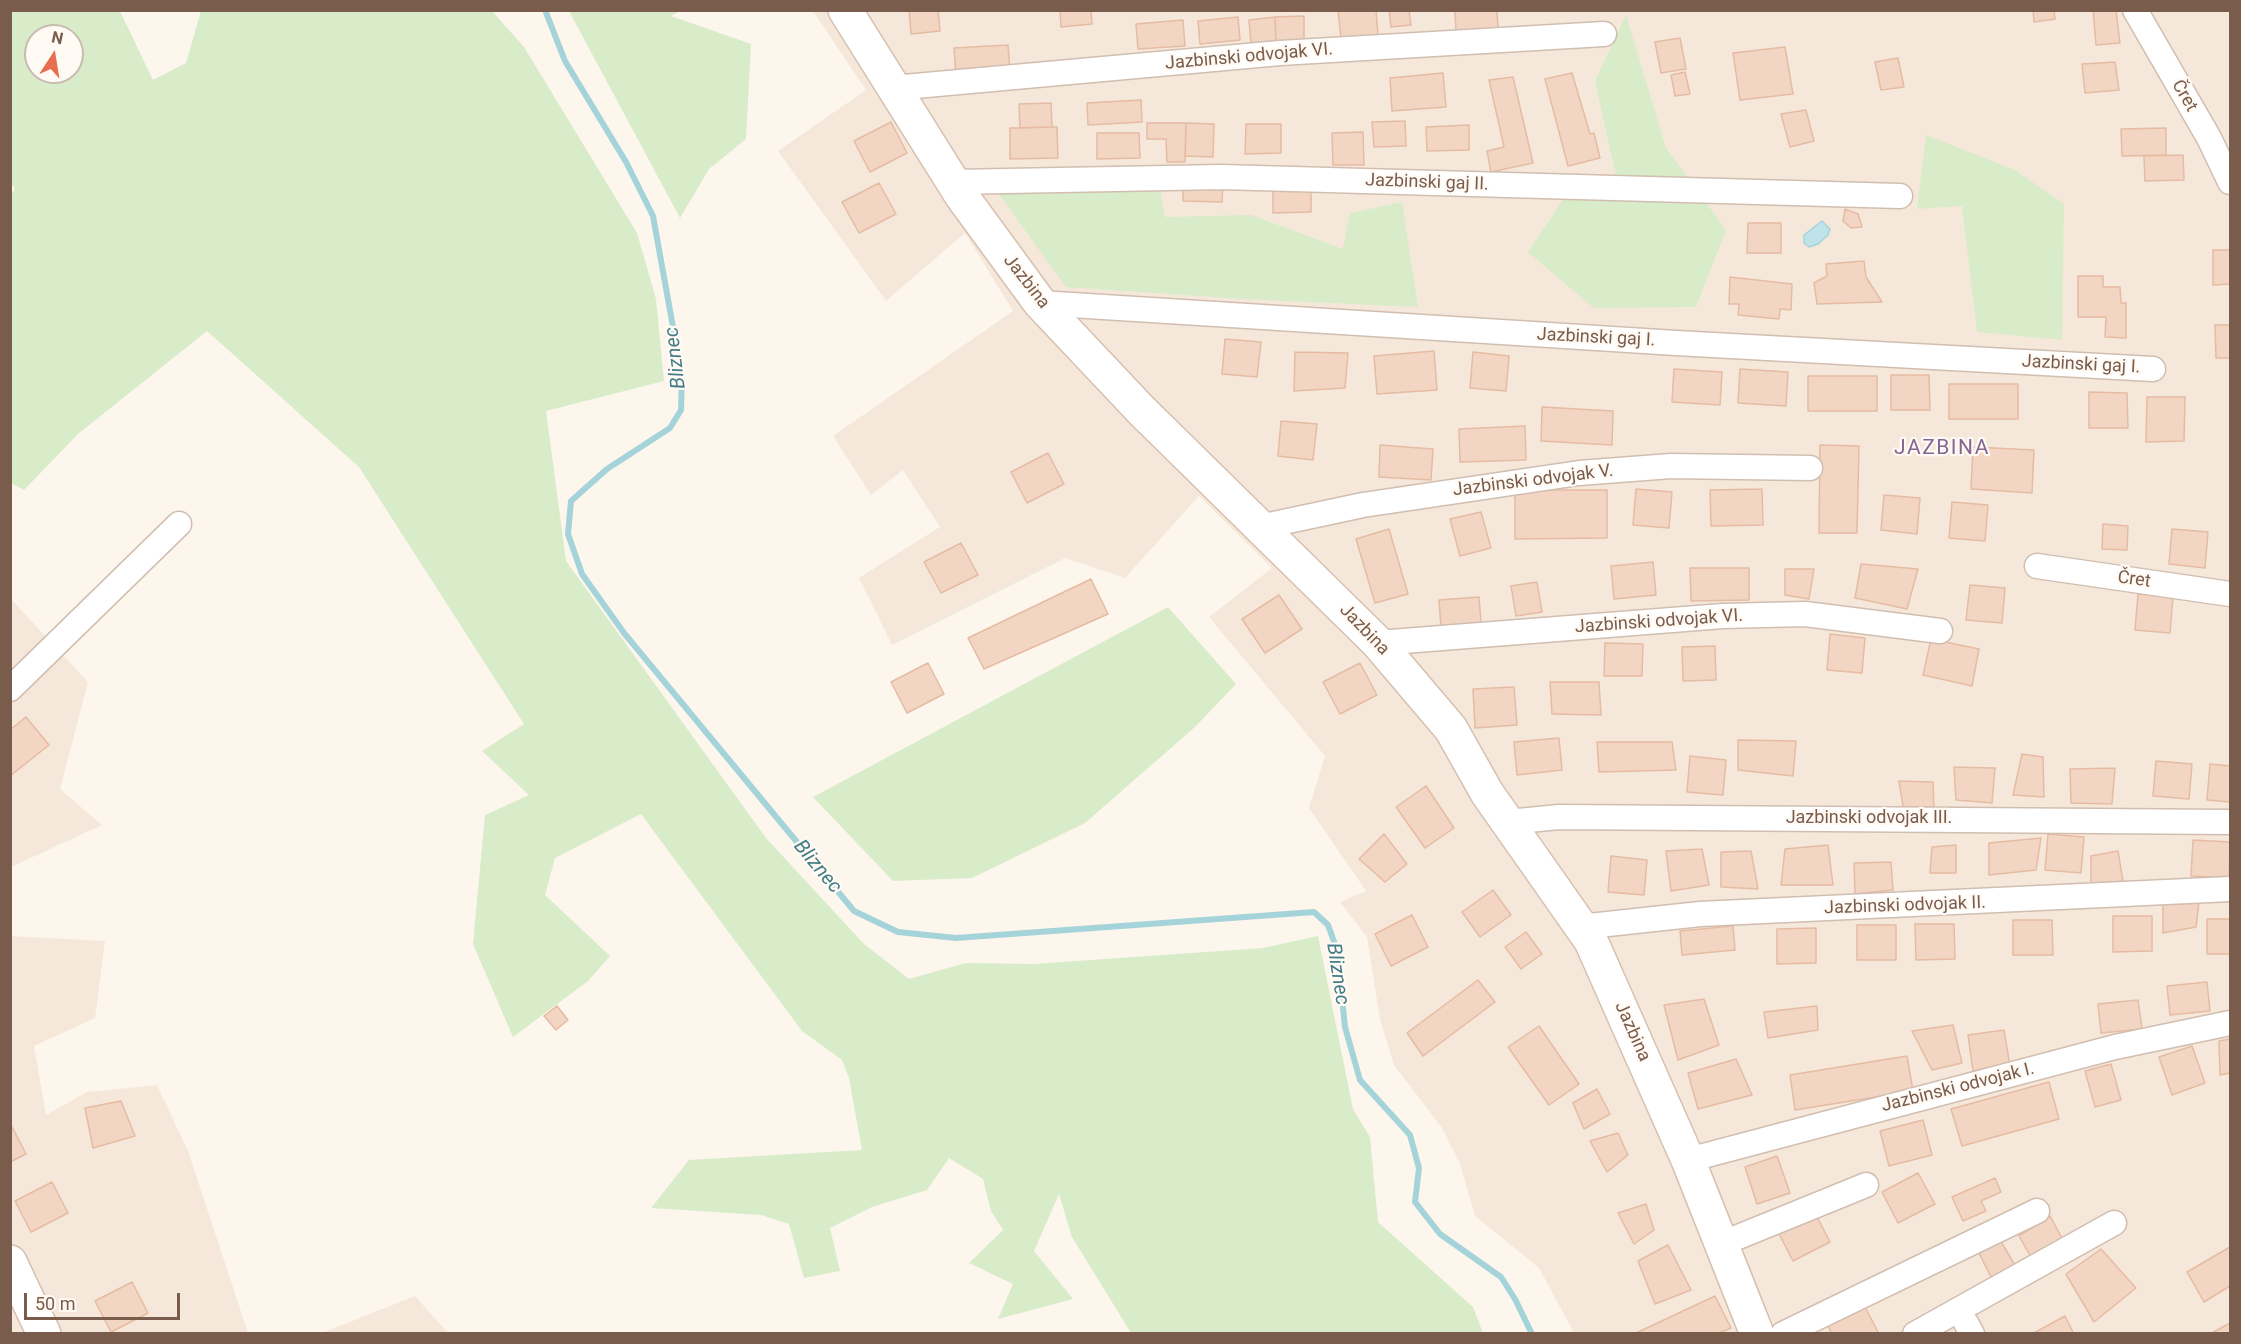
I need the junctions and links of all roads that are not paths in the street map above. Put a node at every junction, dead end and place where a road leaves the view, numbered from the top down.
1 (845, 10) edge
2 (2135, 10) edge
3 (1604, 34) dead end
4 (893, 88) junction
5 (953, 182) junction
6 (2230, 182) edge
7 (1900, 196) dead end
8 (1040, 303) junction
9 (2153, 369) dead end
10 (1810, 468) dead end
11 (179, 524) dead end
12 (1260, 527) junction
13 (2037, 567) dead end
14 (2230, 594) edge
15 (1940, 631) dead end
16 (1378, 643) junction
17 (10, 689) edge
18 (1508, 822) junction
19 (2230, 822) edge
20 (2230, 890) edge
21 (1580, 927) junction
22 (2230, 1023) edge
23 (1688, 1160) junction
24 (1866, 1185) dead end
25 (2037, 1211) dead end
26 (2114, 1223) dead end
27 (1721, 1244) junction
28 (10, 1262) edge
29 (44, 1334) edge
30 (1757, 1334) edge
31 (1784, 1334) edge
32 (1915, 1334) edge

1 - 4 street, Jazbina
2 - 6 street, Čret
3 - 4 street, Jazbinski odvojak VI.
4 - 5 street, Jazbina
5 - 7 street, Jazbinski gaj II.
5 - 8 street, Jazbina
8 - 9 street, Jazbinski gaj I.
8 - 12 street, Jazbina
10 - 12 street, Jazbinski odvojak V.
11 - 17 street
12 - 16 street, Jazbina
13 - 14 street, Čret
15 - 16 street, Jazbinski odvojak VI.
16 - 18 street, Jazbina
18 - 19 street, Jazbinski odvojak III.
18 - 21 street, Jazbina
20 - 21 street, Jazbinski odvojak II.
21 - 23 street, Jazbina
22 - 23 street, Jazbinski odvojak I.
23 - 27 street, Jazbina
24 - 27 street
25 - 31 street
26 - 32 street
27 - 30 street, Jazbina
28 - 29 street

